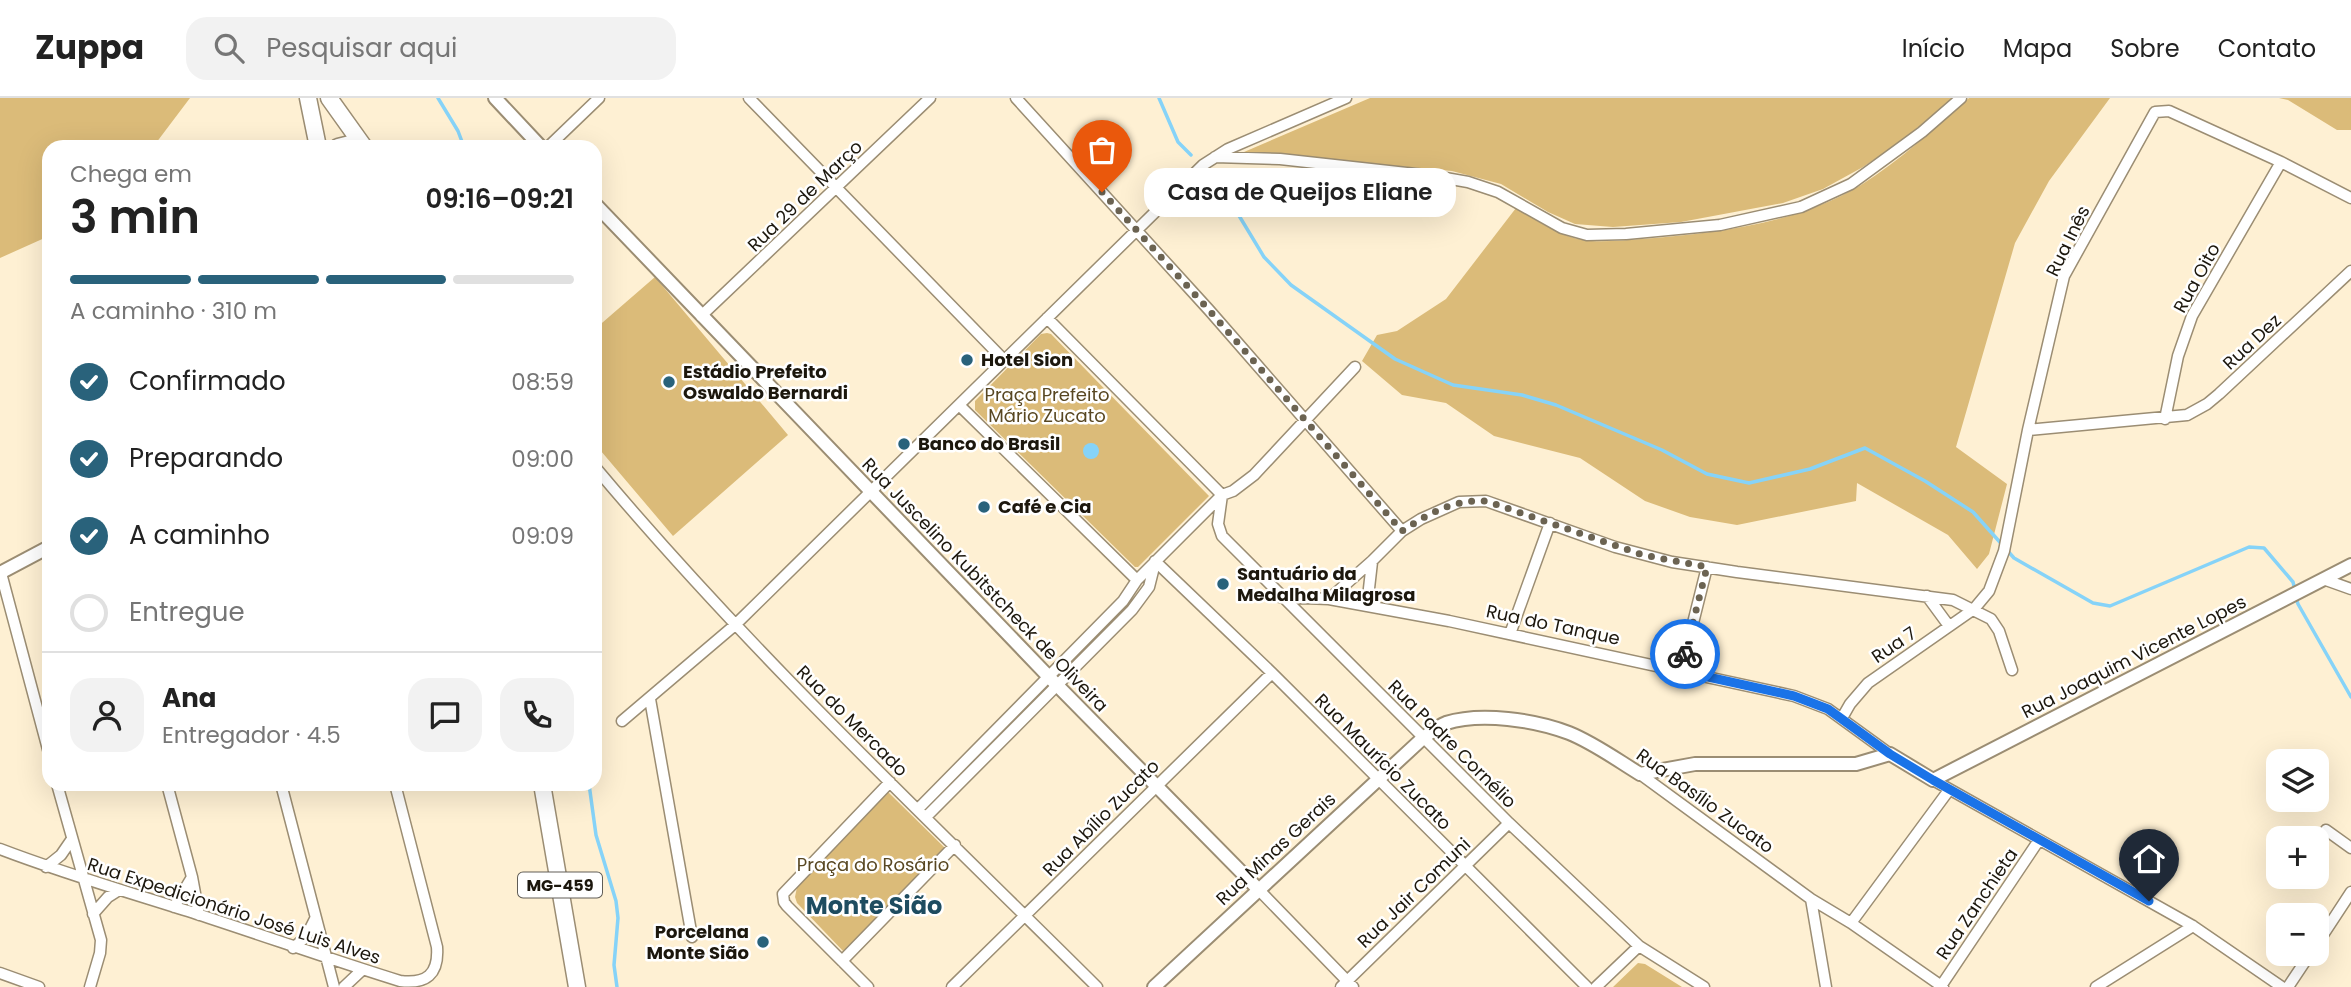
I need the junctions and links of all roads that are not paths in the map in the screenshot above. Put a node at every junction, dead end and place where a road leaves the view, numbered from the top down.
1 (308, 98) edge
2 (329, 98) edge
3 (495, 98) edge
4 (599, 98) edge
5 (749, 98) edge
6 (930, 98) edge
7 (1016, 98) edge
8 (1346, 98) edge
9 (1961, 98) edge
10 (317, 140) edge
11 (359, 140) edge
12 (534, 140) edge
13 (555, 140) edge
14 (1215, 157) junction
15 (2281, 162) junction
16 (836, 187) junction
17 (2351, 198) edge
18 (602, 211) edge
19 (1136, 230) junction
20 (2351, 271) edge
21 (701, 316) junction
22 (1047, 318) junction
23 (1004, 360) junction
24 (1355, 368) dead end
25 (959, 405) junction
26 (2165, 419) junction
27 (1305, 422) junction
28 (2028, 430) junction
29 (602, 475) edge
30 (871, 491) junction
31 (1222, 495) junction
32 (1550, 523) junction
33 (1402, 531) junction
34 (42, 551) edge
35 (1155, 561) junction
36 (1372, 561) junction
37 (2351, 565) edge
38 (1707, 567) junction
39 (0, 573) edge
40 (2323, 579) junction
41 (1137, 580) junction
42 (2351, 589) edge
43 (1927, 596) junction
44 (1280, 597) junction
45 (1329, 599) junction
46 (1367, 606) junction
47 (1974, 609) junction
48 (735, 625) junction
49 (1949, 626) junction
50 (1510, 634) junction
51 (2012, 670) dead end
52 (1681, 671) junction
53 (1272, 673) junction
54 (1053, 681) junction
55 (650, 699) junction
56 (1842, 718) junction
57 (622, 721) dead end
58 (42, 727) edge
59 (1423, 738) junction
60 (1890, 754) junction
61 (1640, 774) junction
62 (1379, 779) junction
63 (1933, 780) junction
64 (890, 782) junction
65 (1156, 786) junction
66 (1949, 790) junction
67 (59, 791) edge
68 (169, 791) edge
69 (283, 791) edge
70 (397, 791) edge
71 (543, 791) edge
72 (922, 813) junction
73 (1509, 823) junction
74 (2329, 832) edge
75 (72, 839) junction
76 (2039, 840) junction
77 (955, 845) junction
78 (2351, 848) edge
79 (0, 849) edge
80 (1465, 866) junction
81 (46, 867) junction
82 (192, 877) junction
83 (82, 879) junction
84 (1258, 889) junction
85 (119, 890) junction
86 (2351, 892) edge
87 (1811, 899) junction
88 (174, 907) junction
89 (93, 914) junction
90 (199, 915) junction
91 (1025, 915) junction
92 (315, 919) junction
93 (1851, 923) junction
94 (2193, 926) junction
95 (2329, 926) edge
96 (692, 937) dead end
97 (1639, 946) junction
98 (293, 948) junction
99 (326, 959) junction
100 (842, 961) junction
101 (2302, 966) edge
102 (362, 970) junction
103 (0, 973) edge
104 (1347, 985) edge
105 (1942, 986) edge
106 (39, 987) edge
107 (90, 987) edge
108 (334, 987) edge
109 (344, 987) edge
110 (577, 987) edge
111 (868, 987) edge
112 (952, 987) edge
113 (1097, 987) edge
114 (1154, 987) edge
115 (1587, 987) edge
116 (1596, 987) edge
117 (1704, 987) edge
118 (1826, 987) edge
119 (2096, 987) edge
120 (2282, 987) edge
121 (2288, 987) edge

1 - 10 main road
2 - 11 main road
3 - 12 street
4 - 13 street
5 - 16 street
6 - 16 street, Rua 29 de Março
7 - 19 street
8 - 14 street
9 - 14 street
14 - 19 street
15 - 17 street
15 - 26 street, Rua Oito
15 - 28 street, Rua Inês
16 - 21 street, Rua 29 de Março
16 - 23 street
18 - 21 street, Rua Juscelino Kubitstcheck de Oliveira
19 - 22 street
19 - 27 street
20 - 26 street, Rua Dez
21 - 30 street, Rua Juscelino Kubitstcheck de Oliveira
22 - 23 street
22 - 31 street
23 - 25 street
24 - 27 street
25 - 30 street
25 - 41 street
26 - 28 street
27 - 31 street
27 - 33 street
28 - 47 street, Rua Inês
29 - 48 street, Rua do Mercado
30 - 48 street
30 - 54 street, Rua Juscelino Kubitstcheck de Oliveira
31 - 35 street
31 - 44 street, Rua Padre Cornélio
32 - 33 street
32 - 38 street
32 - 50 street
33 - 36 street
34 - 39 street
35 - 41 street
35 - 53 street, Rua Maurício Zucato
35 - 54 street
36 - 45 street
36 - 46 street
37 - 40 street, Rua Joaquim Vicente Lopes
38 - 43 street
38 - 52 street
39 - 58 street
40 - 42 street
40 - 63 street, Rua Joaquim Vicente Lopes
41 - 54 street
43 - 47 street
43 - 49 street
44 - 45 street, Rua do Tanque
44 - 59 street, Rua Padre Cornélio
45 - 46 street, Rua do Tanque
46 - 50 street, Rua do Tanque
47 - 49 street, Rua 7
47 - 51 street
48 - 55 street
48 - 64 street, Rua do Mercado
49 - 56 street, Rua 7
50 - 52 street, Rua do Tanque
52 - 56 street, Rua do Tanque
53 - 62 street, Rua Maurício Zucato
53 - 65 street, Rua Abílio Zucato
54 - 65 street, Rua Juscelino Kubitstcheck de Oliveira
54 - 72 street
55 - 57 street
55 - 96 street
56 - 60 street, Rua do Tanque
59 - 61 street, Rua Basílio Zucato
59 - 62 street, Rua Minas Gerais
59 - 73 street, Rua Padre Cornélio
60 - 61 street
60 - 63 street, Rua do Tanque
61 - 87 street, Rua Basílio Zucato
62 - 80 street, Rua Maurício Zucato
62 - 84 street, Rua Minas Gerais
63 - 66 street, Rua do Tanque
64 - 72 street, Rua do Mercado
64 - 100 street
65 - 84 street, Rua Juscelino Kubitstcheck de Oliveira
65 - 91 street, Rua Abílio Zucato
66 - 76 street, Rua do Tanque
66 - 93 street
67 - 75 street
68 - 82 street
69 - 92 street
70 - 102 street, Rua Expedicionário José Luis Alves
71 - 110 main road, MG-459
72 - 77 street, Rua do Mercado
73 - 80 street, Rua Jair Comuni
73 - 97 street, Rua Padre Cornélio
74 - 78 street
75 - 81 street
75 - 83 street
76 - 94 street, Rua do Tanque
76 - 105 street, Rua Zanchieta
77 - 91 street, Rua do Mercado
77 - 100 street
79 - 81 street, Rua Expedicionário José Luis Alves
80 - 104 street, Rua Jair Comuni
80 - 115 street, Rua Maurício Zucato
81 - 83 street, Rua Expedicionário José Luis Alves
82 - 88 street
82 - 90 street
83 - 85 street, Rua Expedicionário José Luis Alves
83 - 89 street
84 - 104 street, Rua Juscelino Kubitstcheck de Oliveira
84 - 114 street, Rua Minas Gerais
85 - 88 street, Rua Expedicionário José Luis Alves
85 - 89 street
86 - 95 street
87 - 93 street, Rua Basílio Zucato
87 - 118 street
88 - 90 street, Rua Expedicionário José Luis Alves
89 - 107 street
90 - 98 street, Rua Expedicionário José Luis Alves
91 - 112 street, Rua Abílio Zucato
91 - 113 street, Rua do Mercado
92 - 98 street
92 - 99 street
93 - 105 street, Rua Basílio Zucato
94 - 119 street
94 - 120 street, Rua do Tanque
97 - 116 street
97 - 117 street, Rua Padre Cornélio
98 - 99 street, Rua Expedicionário José Luis Alves
99 - 102 street, Rua Expedicionário José Luis Alves
99 - 108 street
100 - 111 street
101 - 121 street
102 - 109 street
103 - 106 street

